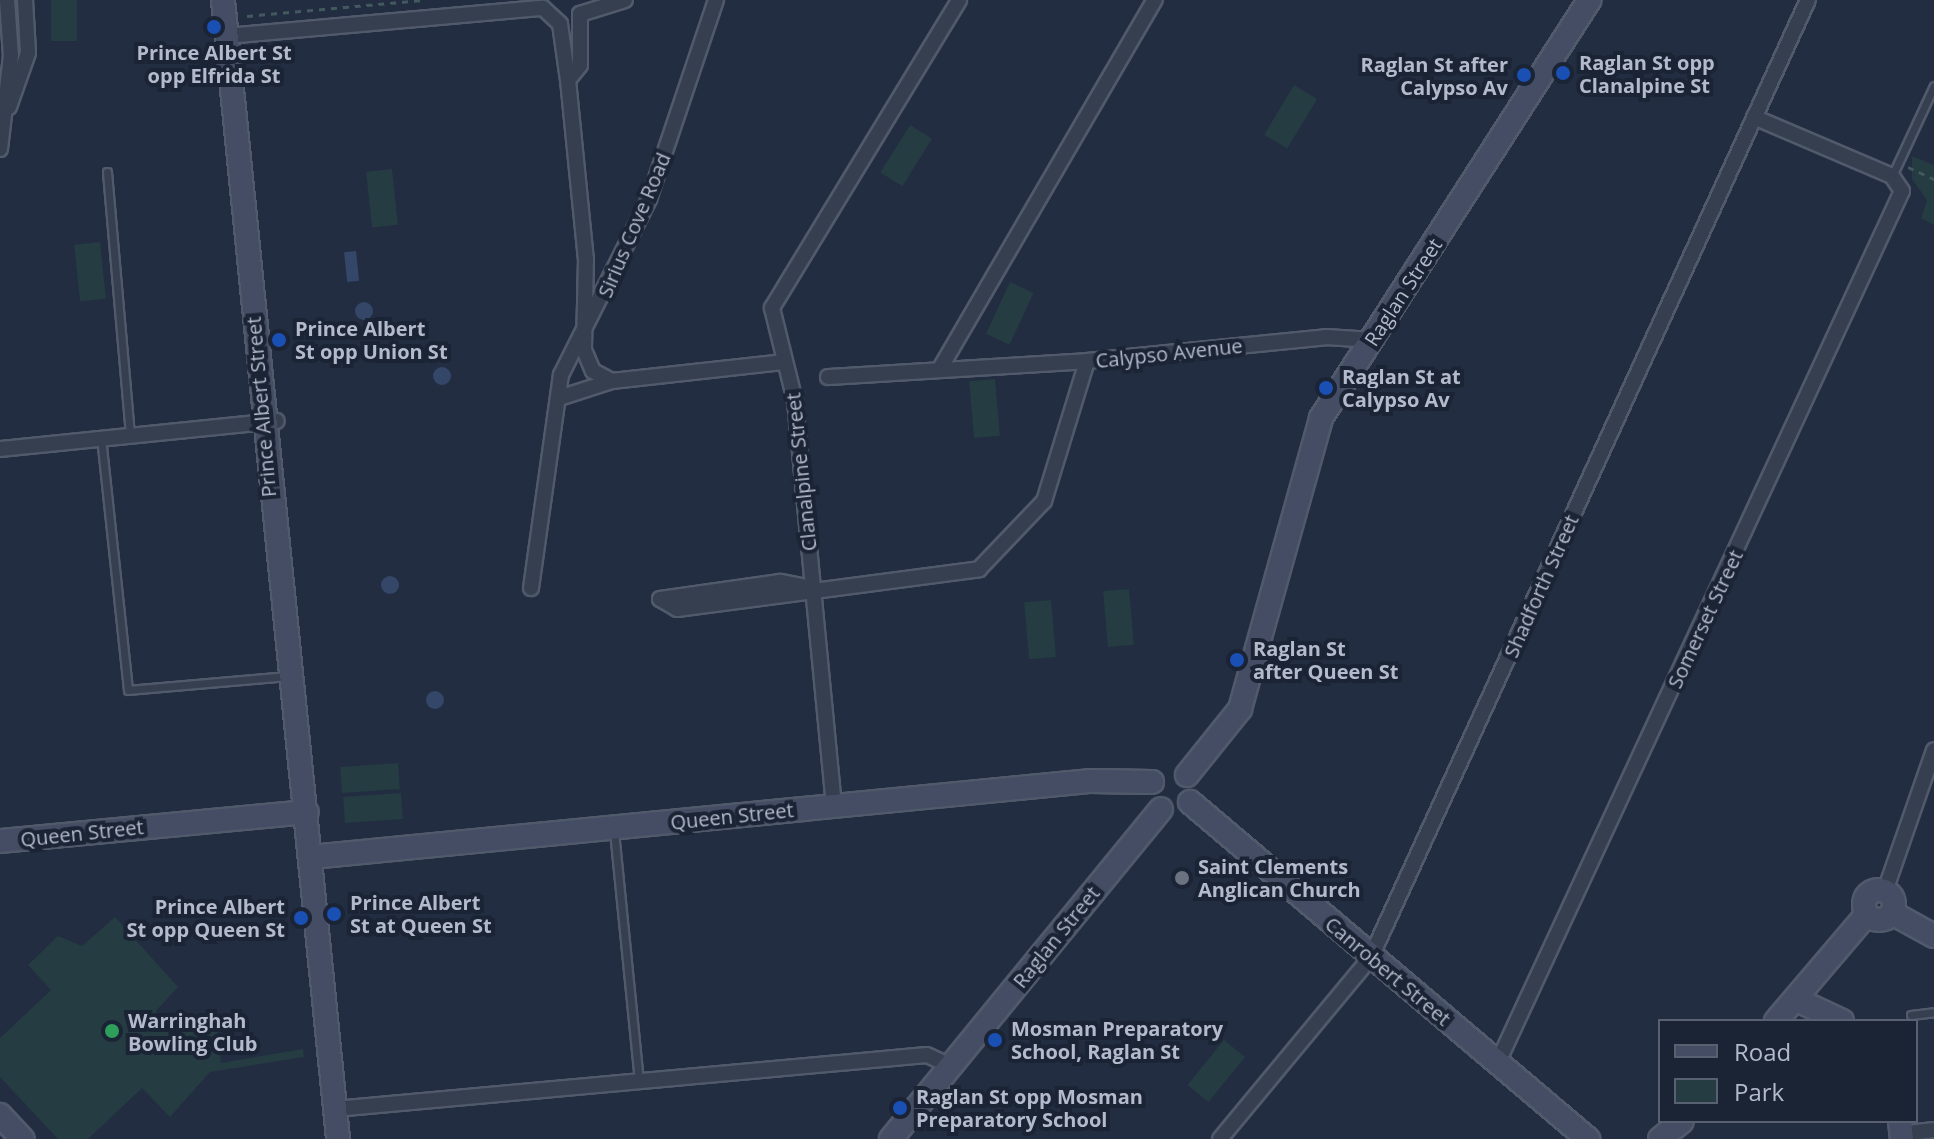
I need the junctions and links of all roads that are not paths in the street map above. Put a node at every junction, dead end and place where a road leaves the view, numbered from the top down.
1 (7, 0) edge
2 (25, 0) edge
3 (223, 0) edge
4 (625, 0) edge
5 (716, 0) edge
6 (959, 0) edge
7 (1155, 0) edge
8 (1589, 0) edge
9 (1808, 0) edge
10 (530, 4) edge
11 (240, 17) edge
12 (568, 80) junction
13 (1934, 86) edge
14 (8, 107) junction
15 (1754, 117) junction
16 (0, 149) edge
17 (1895, 169) junction
18 (107, 172) dead end
19 (584, 335) junction
20 (1373, 340) junction
21 (1087, 361) junction
22 (785, 362) junction
23 (941, 367) junction
24 (828, 377) dead end
25 (612, 381) junction
26 (559, 398) junction
27 (270, 422) junction
28 (130, 435) junction
29 (101, 437) junction
30 (0, 449) edge
31 (531, 588) dead end
32 (812, 588) junction
33 (287, 676) junction
34 (1934, 750) edge
35 (1187, 775) junction
36 (1152, 782) junction
37 (1190, 802) junction
38 (834, 806) junction
39 (1161, 809) junction
40 (307, 812) junction
41 (614, 828) junction
42 (0, 841) edge
43 (311, 857) junction
44 (1885, 891) junction
45 (1892, 913) junction
46 (1867, 914) junction
47 (1934, 936) edge
48 (1371, 957) junction
49 (1795, 999) junction
50 (1934, 1012) edge
51 (1911, 1015) dead end
52 (1778, 1019) edge
53 (1838, 1019) edge
54 (1498, 1062) junction
55 (951, 1066) junction
56 (639, 1084) junction
57 (335, 1109) junction
58 (0, 1115) edge
59 (1680, 1123) edge
60 (1934, 1130) edge
61 (1901, 1131) edge
62 (22, 1139) edge
63 (338, 1139) edge
64 (891, 1139) edge
65 (1220, 1139) edge
66 (1588, 1139) edge
67 (1660, 1139) edge

1 - 14 street
2 - 14 street
3 - 27 street, Prince Albert Street
4 - 12 street
5 - 19 street, Sirius Cove Road
6 - 22 street, Clanalpine Street
7 - 23 street
8 - 20 street, Raglan Street
9 - 15 street, Shadforth Street
10 - 11 street
10 - 12 street
11 - 27 street, Prince Albert Street
12 - 19 street
13 - 17 lane
14 - 16 street
15 - 17 street
15 - 48 street, Shadforth Street
17 - 54 street, Somerset Street
18 - 28 lane
19 - 25 street
19 - 26 street, Sirius Cove Road
20 - 21 street, Calypso Avenue
20 - 35 street, Raglan Street
21 - 23 street
21 - 32 street, Calypso Avenue
22 - 25 street
22 - 32 street, Clanalpine Street
23 - 24 street
25 - 26 street
26 - 31 street, Sirius Cove Road
27 - 28 street
27 - 33 street, Prince Albert Street
27 - 40 street, Prince Albert Street
28 - 29 street
29 - 30 street
29 - 33 lane
32 - 32 street, Calypso Avenue
32 - 38 street, Clanalpine Street
33 - 40 street, Prince Albert Street
34 - 44 street
35 - 36 street
35 - 37 street
36 - 38 street, Queen Street
36 - 39 street
37 - 39 street
37 - 48 street, Canrobert Street
38 - 41 street, Queen Street
39 - 55 street, Raglan Street
40 - 42 street, Queen Street
40 - 43 street, Prince Albert Street
41 - 43 street, Queen Street
41 - 56 lane
43 - 57 street, Prince Albert Street
44 - 45 street
44 - 46 street
45 - 46 street
45 - 47 street
46 - 49 street
48 - 54 street, Canrobert Street
48 - 65 street, Shadforth Street
49 - 52 street
49 - 53 street
50 - 51 lane
54 - 66 street, Canrobert Street
55 - 56 street
55 - 64 street, Raglan Street
56 - 57 street
57 - 63 street, Prince Albert Street
58 - 62 street
59 - 67 street
60 - 61 street

